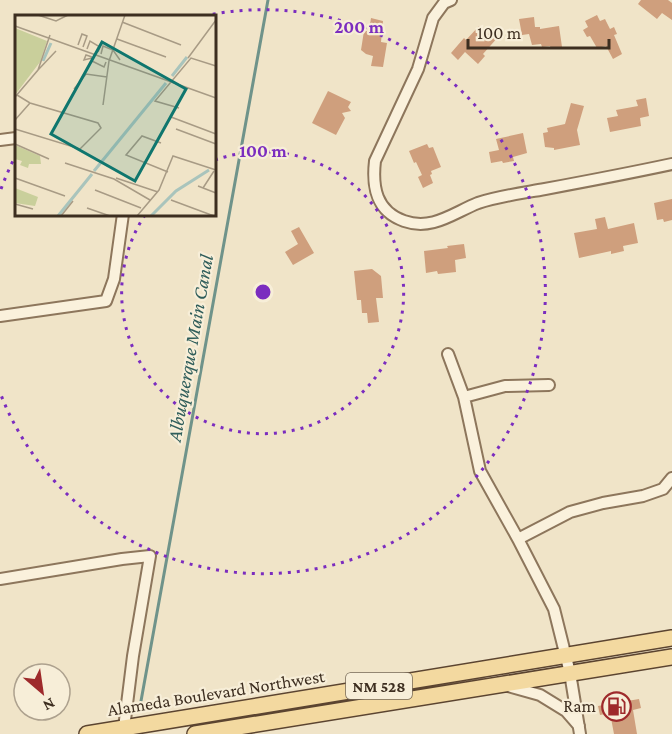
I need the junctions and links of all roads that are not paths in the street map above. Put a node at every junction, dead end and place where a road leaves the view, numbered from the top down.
1 (447, 2) edge
2 (15, 138) edge
3 (0, 140) edge
4 (672, 164) edge
5 (123, 216) edge
6 (0, 316) edge
7 (448, 354) dead end
8 (549, 385) dead end
9 (464, 397) junction
10 (672, 478) edge
11 (518, 539) junction
12 (0, 579) edge
13 (672, 638) edge
14 (567, 656) junction
15 (672, 657) edge
16 (570, 673) junction
17 (499, 684) junction
18 (580, 730) edge
19 (121, 731) edge
20 (87, 734) edge
21 (195, 734) edge

1 - 4 street
2 - 3 street
5 - 6 street
7 - 9 street
8 - 9 street
9 - 11 street
10 - 11 street
11 - 14 street
12 - 19 street
13 - 14 main road, Alameda Boulevard Northwest / NM 528
14 - 16 street
14 - 19 main road, Alameda Boulevard Northwest / NM 528
15 - 16 main road, Alameda Boulevard Northwest / NM 528
16 - 17 main road, Alameda Boulevard Northwest / NM 528
16 - 18 street
17 - 18 street
17 - 21 main road, Alameda Boulevard Northwest / NM 528
19 - 20 main road, Alameda Boulevard Northwest / NM 528

